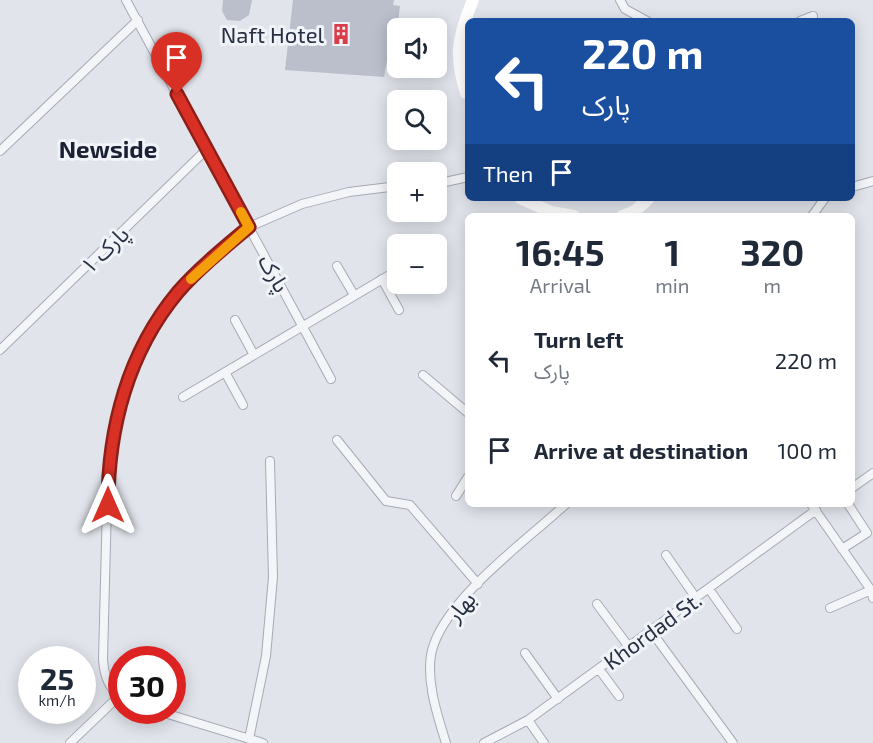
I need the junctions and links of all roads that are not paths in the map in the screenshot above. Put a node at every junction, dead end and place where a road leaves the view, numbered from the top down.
1 (126, 0) edge
2 (473, 0) edge
3 (620, 0) edge
4 (813, 16) dead end
5 (469, 17) edge
6 (642, 18) edge
7 (808, 18) edge
8 (138, 20) junction
9 (465, 26) edge
10 (465, 89) edge
11 (207, 149) junction
12 (0, 151) edge
13 (465, 178) edge
14 (873, 181) edge
15 (447, 182) edge
16 (855, 186) edge
17 (387, 187) edge
18 (527, 201) edge
19 (646, 201) edge
20 (557, 213) edge
21 (630, 213) edge
22 (249, 227) junction
23 (337, 266) dead end
24 (387, 276) edge
25 (382, 279) junction
26 (354, 296) junction
27 (399, 310) dead end
28 (235, 320) dead end
29 (303, 325) junction
30 (0, 350) edge
31 (254, 355) junction
32 (225, 372) junction
33 (423, 375) dead end
34 (331, 379) dead end
35 (183, 397) dead end
36 (243, 405) dead end
37 (465, 410) edge
38 (337, 440) dead end
39 (270, 461) dead end
40 (873, 473) edge
41 (465, 482) edge
42 (855, 486) edge
43 (456, 496) dead end
44 (563, 507) edge
45 (813, 507) edge
46 (850, 507) edge
47 (842, 549) junction
48 (666, 555) dead end
49 (478, 584) junction
50 (709, 589) junction
51 (872, 594) edge
52 (696, 598) junction
53 (597, 604) dead end
54 (830, 608) dead end
55 (737, 629) dead end
56 (651, 631) junction
57 (629, 647) junction
58 (525, 653) dead end
59 (599, 669) junction
60 (108, 683) edge
61 (619, 696) dead end
62 (558, 699) junction
63 (108, 708) edge
64 (186, 720) edge
65 (528, 720) junction
66 (249, 739) junction
67 (70, 743) edge
68 (263, 743) edge
69 (446, 743) edge
70 (484, 743) edge
71 (544, 743) edge
72 (733, 743) edge

1 - 8 street, پارک
2 - 5 street
3 - 6 street
4 - 7 street
8 - 11 street, پارک
8 - 12 street
9 - 10 street
11 - 22 street, پارک
11 - 30 street, پارک ۱
13 - 15 street
14 - 16 street
17 - 22 street
18 - 20 street
19 - 21 street
22 - 29 street, پارک
22 - 60 street
23 - 26 street
24 - 25 street
25 - 26 street
25 - 27 street
26 - 29 street
28 - 31 street
29 - 31 street
29 - 34 street, پارک
31 - 32 street
32 - 35 street
32 - 36 street
33 - 37 street
38 - 49 street
39 - 66 street
40 - 42 street
41 - 43 street
44 - 49 street, بهار
45 - 47 street
45 - 50 street, Khordad St.
46 - 47 street
47 - 51 street
48 - 52 street
49 - 69 street, بهار
50 - 52 street, Khordad St.
50 - 55 street
51 - 54 street
52 - 56 street, Khordad St.
53 - 57 street
56 - 57 street, Khordad St.
56 - 72 street
57 - 59 street, Khordad St.
58 - 62 street
59 - 61 street
59 - 62 street, Khordad St.
62 - 65 street, Khordad St.
63 - 67 street
64 - 66 street
65 - 70 street, Khordad St.
65 - 71 street
66 - 68 street

